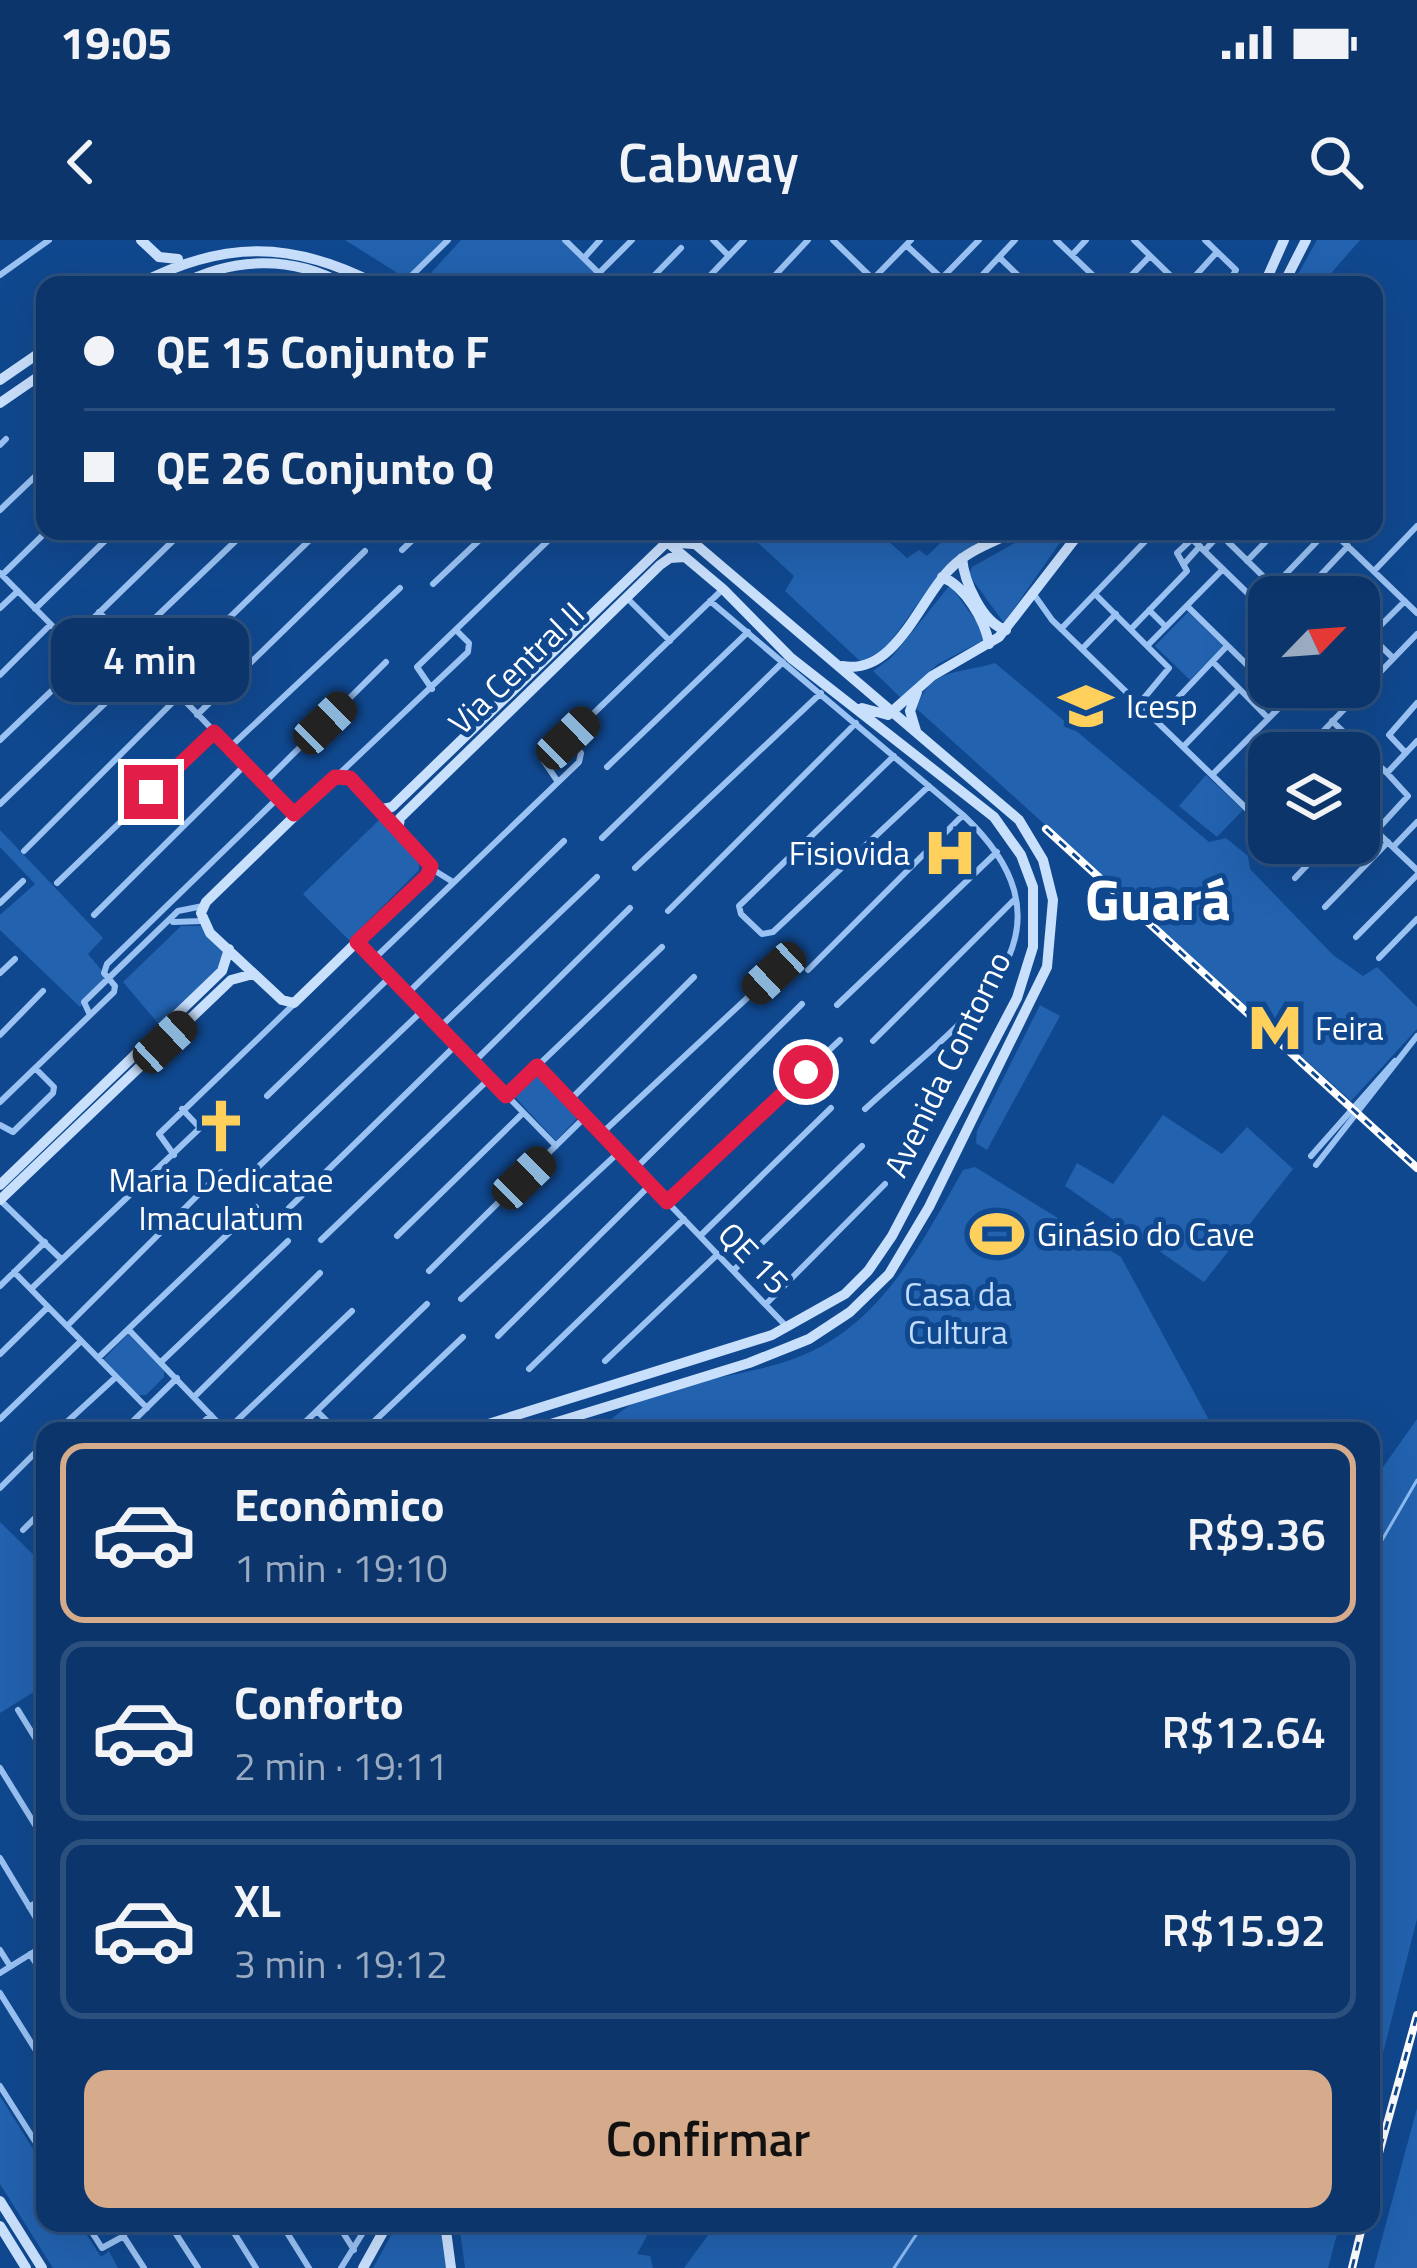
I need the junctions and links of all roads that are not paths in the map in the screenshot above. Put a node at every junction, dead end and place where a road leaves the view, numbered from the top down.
1 (49, 240) edge
2 (138, 240) edge
3 (448, 240) edge
4 (565, 240) edge
5 (600, 240) edge
6 (632, 240) edge
7 (713, 240) edge
8 (744, 240) edge
9 (808, 240) edge
10 (833, 240) edge
11 (979, 240) edge
12 (1015, 240) edge
13 (1056, 240) edge
14 (1086, 240) edge
15 (1134, 240) edge
16 (1205, 240) edge
17 (1284, 240) edge
18 (1306, 240) edge
19 (266, 242) edge
20 (908, 242) edge
21 (681, 248) dead end
22 (1217, 252) junction
23 (1071, 255) junction
24 (729, 256) junction
25 (999, 256) junction
26 (1150, 256) junction
27 (185, 257) junction
28 (584, 258) junction
29 (253, 262) junction
30 (275, 263) junction
31 (154, 273) junction
32 (599, 273) junction
33 (1169, 274) joint
34 (0, 275) edge
35 (150, 276) edge
36 (201, 276) edge
37 (277, 276) edge
38 (327, 276) edge
39 (362, 276) edge
40 (413, 276) edge
41 (602, 276) edge
42 (654, 276) edge
43 (710, 276) edge
44 (774, 276) edge
45 (870, 276) edge
46 (881, 276) edge
47 (940, 276) edge
48 (951, 276) edge
49 (981, 276) edge
50 (1019, 276) edge
51 (1093, 276) edge
52 (1131, 276) edge
53 (1172, 276) edge
54 (1192, 276) edge
55 (1234, 276) edge
56 (1268, 276) edge
57 (1288, 276) edge
58 (36, 355) edge
59 (36, 378) edge
60 (0, 380) edge
61 (0, 403) edge
62 (36, 475) edge
63 (0, 510) edge
64 (1417, 526) edge
65 (37, 540) edge
66 (106, 540) edge
67 (174, 540) edge
68 (237, 540) edge
69 (310, 540) edge
70 (413, 540) edge
71 (479, 540) edge
72 (549, 540) edge
73 (665, 540) edge
74 (691, 540) edge
75 (998, 540) edge
76 (1071, 540) edge
77 (1146, 540) edge
78 (1213, 540) edge
79 (1228, 540) edge
80 (1267, 540) edge
81 (1321, 540) edge
82 (1341, 540) edge
83 (667, 542) junction
84 (697, 545) junction
85 (1348, 546) junction
86 (1202, 548) junction
87 (402, 550) dead end
88 (365, 551) dead end
89 (684, 557) junction
90 (962, 558) junction
91 (1247, 561) junction
92 (1223, 569) junction
93 (1374, 571) junction
94 (1, 574) edge
95 (1263, 576) edge
96 (1283, 576) edge
97 (1320, 576) edge
98 (942, 577) junction
99 (635, 581) junction
100 (433, 584) dead end
101 (400, 588) dead end
102 (723, 589) junction
103 (17, 591) junction
104 (1034, 592) junction
105 (1248, 593) edge
106 (1095, 594) junction
107 (627, 598) junction
108 (710, 601) junction
109 (1405, 601) junction
110 (1025, 605) junction
111 (1187, 606) junction
112 (0, 608) edge
113 (35, 609) junction
114 (1042, 609) junction
115 (1149, 610) junction
116 (99, 612) junction
117 (1417, 613) edge
118 (1116, 614) junction
119 (50, 625) junction
120 (1380, 626) edge
121 (1166, 627) junction
122 (1061, 629) junction
123 (1131, 629) junction
124 (456, 630) junction
125 (574, 630) junction
126 (1006, 630) junction
127 (748, 632) junction
128 (1417, 634) edge
129 (584, 640) junction
130 (670, 641) junction
131 (68, 643) junction
132 (129, 643) junction
133 (810, 643) junction
134 (988, 644) junction
135 (1148, 645) junction
136 (1228, 646) junction
137 (1380, 646) edge
138 (1082, 649) junction
139 (1393, 658) junction
140 (85, 659) junction
141 (787, 660) junction
142 (386, 662) dead end
143 (1213, 662) junction
144 (147, 663) junction
145 (1248, 663) edge
146 (835, 664) junction
147 (0, 675) edge
148 (164, 681) junction
149 (921, 684) junction
150 (431, 689) junction
151 (822, 689) junction
152 (1239, 689) junction
153 (118, 692) junction
154 (179, 696) junction
155 (1417, 703) edge
156 (1138, 704) junction
157 (1281, 708) edge
158 (893, 712) junction
159 (197, 715) junction
160 (1267, 717) junction
161 (1332, 721) junction
162 (1156, 722) junction
163 (856, 723) junction
164 (916, 731) junction
165 (214, 732) junction
166 (1322, 732) edge
167 (1344, 732) edge
168 (568, 738) junction
169 (0, 740) edge
170 (1417, 742) edge
171 (1183, 747) junction
172 (230, 748) junction
173 (1406, 753) junction
174 (894, 755) junction
175 (246, 764) junction
176 (1380, 766) edge
177 (608, 767) dead end
178 (349, 772) junction
179 (1387, 773) junction
180 (1212, 775) junction
181 (559, 782) junction
182 (264, 783) junction
183 (929, 786) junction
184 (421, 789) junction
185 (278, 798) junction
186 (0, 804) edge
187 (1248, 807) edge
188 (378, 810) junction
189 (294, 814) junction
190 (963, 814) junction
191 (1417, 822) edge
192 (1380, 826) edge
193 (398, 830) junction
194 (1028, 831) junction
195 (1380, 834) edge
196 (602, 838) dead end
197 (1012, 839) junction
198 (564, 841) dead end
199 (1390, 844) junction
200 (24, 851) dead end
201 (998, 852) junction
202 (1308, 864) edge
203 (635, 868) dead end
204 (1026, 868) junction
205 (430, 869) junction
206 (1417, 873) edge
207 (1008, 875) junction
208 (597, 877) dead end
209 (1295, 878) dead end
210 (23, 880) dead end
211 (453, 882) junction
212 (57, 883) dead end
213 (1034, 896) junction
214 (1014, 900) junction
215 (1052, 900) junction
216 (0, 904) edge
217 (203, 906) junction
218 (1325, 907) dead end
219 (630, 908) dead end
220 (668, 911) dead end
221 (94, 915) dead end
222 (1417, 919) edge
223 (202, 921) junction
224 (149, 923) junction
225 (169, 923) junction
226 (159, 933) junction
227 (1356, 937) dead end
228 (357, 942) junction
229 (662, 946) dead end
230 (229, 949) junction
231 (1379, 958) dead end
232 (15, 959) dead end
233 (374, 959) junction
234 (808, 970) dead end
235 (0, 973) edge
236 (774, 973) dead end
237 (253, 974) junction
238 (391, 976) junction
239 (106, 977) junction
240 (694, 977) dead end
241 (44, 991) dead end
242 (408, 993) junction
243 (275, 996) junction
244 (1017, 998) junction
245 (294, 1004) junction
246 (802, 1004) dead end
247 (837, 1005) dead end
248 (1029, 1007) junction
249 (424, 1010) junction
250 (91, 1015) junction
251 (282, 1015) junction
252 (440, 1028) junction
253 (0, 1035) edge
254 (1417, 1036) edge
255 (840, 1040) dead end
256 (873, 1041) dead end
257 (457, 1044) junction
258 (474, 1062) junction
259 (537, 1066) junction
260 (35, 1068) junction
261 (490, 1078) junction
262 (267, 1096) dead end
263 (506, 1096) junction
264 (570, 1100) junction
265 (0, 1102) edge
266 (831, 1108) dead end
267 (182, 1109) junction
268 (865, 1109) dead end
269 (523, 1113) junction
270 (585, 1117) junction
271 (0, 1125) edge
272 (601, 1134) junction
273 (556, 1146) junction
274 (862, 1146) dead end
275 (619, 1152) junction
276 (39, 1155) junction
277 (174, 1155) junction
278 (1313, 1161) dead end
279 (635, 1169) junction
280 (255, 1170) dead end
281 (221, 1172) dead end
282 (885, 1184) dead end
283 (650, 1185) junction
284 (0, 1186) edge
285 (0, 1200) edge
286 (667, 1202) junction
287 (256, 1208) dead end
288 (289, 1208) dead end
289 (684, 1220) junction
290 (398, 1236) dead end
291 (700, 1236) junction
292 (321, 1240) dead end
293 (287, 1241) dead end
294 (45, 1242) junction
295 (718, 1254) junction
296 (62, 1259) junction
297 (734, 1270) junction
298 (429, 1271) dead end
299 (868, 1271) junction
300 (14, 1272) junction
301 (320, 1273) dead end
302 (880, 1285) junction
303 (0, 1286) edge
304 (854, 1286) junction
305 (31, 1289) junction
306 (461, 1299) dead end
307 (864, 1300) junction
308 (427, 1304) dead end
309 (766, 1304) junction
310 (48, 1306) junction
311 (352, 1311) dead end
312 (67, 1326) junction
313 (788, 1328) junction
314 (128, 1330) junction
315 (498, 1336) dead end
316 (463, 1337) dead end
317 (81, 1341) junction
318 (745, 1346) junction
319 (0, 1354) edge
320 (98, 1358) junction
321 (605, 1360) dead end
322 (161, 1362) junction
323 (749, 1363) junction
324 (529, 1369) dead end
325 (116, 1376) junction
326 (177, 1378) junction
327 (194, 1397) junction
328 (147, 1408) junction
329 (534, 1410) junction
330 (317, 1411) junction
331 (211, 1414) junction
332 (0, 1419) edge
333 (67, 1422) edge
334 (132, 1422) edge
335 (203, 1422) edge
336 (218, 1422) edge
337 (235, 1422) edge
338 (305, 1422) edge
339 (328, 1422) edge
340 (373, 1422) edge
341 (495, 1422) edge
342 (540, 1422) edge
343 (560, 1422) edge
344 (36, 1452) edge
345 (0, 1488) edge
346 (36, 1517) edge
347 (23, 1530) dead end
348 (18, 1710) dead end
349 (36, 1739) edge
350 (0, 1768) edge
351 (36, 1826) edge
352 (0, 1858) edge
353 (36, 1903) edge
354 (29, 1907) junction
355 (36, 1919) edge
356 (0, 1950) edge
357 (36, 1951) edge
358 (31, 1954) junction
359 (36, 1962) edge
360 (10, 1966) junction
361 (0, 1972) edge
362 (0, 1993) edge
363 (36, 2051) edge
364 (0, 2086) edge
365 (36, 2144) edge
366 (0, 2201) edge
367 (0, 2226) edge
368 (91, 2232) edge
369 (121, 2232) edge
370 (175, 2232) edge
371 (234, 2232) edge
372 (287, 2232) edge
373 (343, 2232) edge
374 (364, 2232) edge
375 (383, 2232) edge
376 (446, 2232) edge
377 (124, 2236) junction
378 (354, 2250) junction
379 (26, 2268) edge
380 (42, 2268) edge
381 (144, 2268) edge
382 (198, 2268) edge
383 (256, 2268) edge
384 (309, 2268) edge
385 (341, 2268) edge
386 (363, 2268) edge
387 (451, 2268) edge

1 - 34 street
2 - 27 main road
2 - 31 main road
3 - 40 street
4 - 28 street
5 - 28 street
6 - 32 street
7 - 24 street
8 - 24 street
9 - 44 street
10 - 45 street
11 - 48 street
12 - 25 street
13 - 23 street
14 - 23 street
15 - 26 street
16 - 22 street
17 - 56 main road
18 - 57 main road
19 - 27 main road
19 - 29 main road
19 - 39 main road
20 - 46 street
20 - 47 street
21 - 42 street
22 - 54 street
22 - 55 street
23 - 51 street
24 - 43 street
25 - 49 street
25 - 50 street
26 - 33 street
26 - 52 street
27 - 31 main road
28 - 32 street
29 - 30 main road
29 - 36 main road
30 - 37 street
30 - 38 main road
31 - 35 main road
32 - 41 street
33 - 53 street
58 - 60 main road
59 - 61 main road
62 - 63 street
64 - 93 street
65 - 94 street
66 - 113 street
67 - 116 street
68 - 132 street
69 - 148 street
70 - 87 street
71 - 100 street
72 - 124 street
73 - 83 main road, Avenida Contorno
74 - 84 main road, Avenida Contorno
75 - 90 main road
76 - 104 main road
77 - 106 street
78 - 86 street
79 - 91 street
80 - 91 street
81 - 96 street
82 - 85 street
83 - 84 main road
83 - 89 main road, Avenida Contorno
83 - 99 main road, Via Central II
84 - 133 main road, Avenida Contorno
85 - 93 street
85 - 97 street
86 - 92 street
86 - 115 street
88 - 159 street
89 - 99 main road, Via Central II
89 - 102 main road, Avenida Contorno
90 - 98 main road
90 - 126 main road
91 - 95 street
92 - 105 street
92 - 111 street
93 - 109 street
94 - 103 street
98 - 134 main road
98 - 146 main road
99 - 107 main road, Via Central II
99 - 125 main road, Via Central II
101 - 172 street
102 - 108 street
102 - 141 main road, Avenida Contorno
103 - 112 street
103 - 113 street
104 - 110 main road
104 - 114 street
106 - 118 street
106 - 122 street
107 - 129 main road, Via Central II
107 - 130 street
108 - 127 street
108 - 130 street
109 - 117 street
109 - 120 street
110 - 114 street
110 - 126 main road
111 - 121 street
111 - 136 street
113 - 119 street
114 - 122 street
115 - 121 street
115 - 123 street
116 - 131 street
116 - 132 street
118 - 123 street
118 - 138 street
119 - 131 street
119 - 147 street
121 - 135 street
122 - 138 street
123 - 135 street
124 - 150 street
124 - 150 street
125 - 129 main road
125 - 184 main road, Via Central II
126 - 134 main road
127 - 141 street
127 - 177 street
128 - 139 street
129 - 184 main road, Via Central II
130 - 168 street
131 - 140 street
132 - 144 street
133 - 141 main road
133 - 146 main road, Avenida Contorno
134 - 149 main road
135 - 156 street
136 - 143 street
136 - 145 street
137 - 139 street
138 - 156 street
139 - 161 street
140 - 153 street
140 - 169 street
141 - 151 main road, Avenida Contorno
141 - 196 street
142 - 182 street
143 - 152 street
143 - 162 street
144 - 148 street
144 - 153 street
146 - 158 main road, Avenida Contorno
148 - 154 street
149 - 158 main road
149 - 164 main road
150 - 178 street
151 - 158 main road
151 - 163 street
151 - 197 main road, Avenida Contorno
151 - 203 street
152 - 160 street
152 - 171 street
153 - 186 street
154 - 159 street
154 - 200 street
155 - 173 street
156 - 162 street
157 - 160 street
158 - 164 main road, Avenida Contorno
159 - 165 street
160 - 180 street
161 - 166 street
161 - 167 street
162 - 171 street
163 - 174 street
163 - 220 street
164 - 194 main road, Avenida Contorno
165 - 172 street
165 - 212 street
168 - 181 street
168 - 181 street
170 - 173 street
171 - 180 street
172 - 175 street
173 - 179 street
174 - 183 street
174 - 183 street
175 - 182 street
175 - 221 street
176 - 179 street
178 - 188 main road
178 - 189 main road
179 - 192 street
180 - 187 street
181 - 211 street
182 - 185 street
183 - 190 street
184 - 188 main road, Via Central II
184 - 193 main road, Via Central II
185 - 189 street
185 - 224 street
188 - 193 main road
189 - 217 main road
190 - 201 street
190 - 234 street
191 - 199 street
193 - 205 main road
194 - 197 main road
194 - 215 main road, Avenida Contorno
195 - 199 street
197 - 204 main road, Avenida Contorno
198 - 242 street
199 - 206 street
199 - 218 street
201 - 207 street
201 - 247 street
202 - 209 street
204 - 207 street
204 - 213 main road, Avenida Contorno
205 - 211 street
205 - 228 main road
206 - 227 street
207 - 214 street
208 - 252 street
210 - 216 street
211 - 233 street
213 - 215 main road
213 - 244 main road, Avenida Contorno
214 - 256 street
214 - 268 street
215 - 248 main road, Avenida Contorno
217 - 223 main road
217 - 225 street
219 - 258 street
222 - 231 street
223 - 225 street
223 - 230 main road
224 - 226 street
224 - 239 street
225 - 226 street
226 - 239 street
228 - 233 street
228 - 245 main road
229 - 259 street
230 - 237 main road
230 - 276 main road
232 - 235 street
233 - 238 street
236 - 272 street
237 - 243 main road
237 - 276 main road
238 - 242 street
238 - 262 street
239 - 250 street
239 - 250 street
240 - 264 street
241 - 253 street
242 - 249 street
243 - 245 main road
243 - 251 street
244 - 248 main road
244 - 299 main road, Avenida Contorno
245 - 251 street
246 - 279 street
248 - 302 main road, Avenida Contorno
249 - 252 street
249 - 280 street
250 - 260 street
251 - 267 street
252 - 257 street
254 - 278 street
255 - 286 street
257 - 258 street
257 - 288 street
258 - 261 street
259 - 263 street
259 - 264 street, QE 15
260 - 265 street
260 - 271 street
261 - 263 street
261 - 292 street
263 - 269 street
264 - 270 street, QE 15
266 - 291 street
267 - 277 street
267 - 277 street
269 - 273 street
269 - 290 street
270 - 272 street, QE 15
270 - 273 street
272 - 275 street, QE 15
273 - 298 street
274 - 297 street
275 - 279 street, QE 15
275 - 306 street
276 - 284 main road
276 - 285 main road
277 - 296 street
279 - 283 street, QE 15
281 - 312 street
282 - 309 street
283 - 286 street, QE 15
283 - 315 street
285 - 294 street
286 - 289 street, QE 15
287 - 314 street
289 - 291 street, QE 15
289 - 324 street
291 - 295 street, QE 15
293 - 322 street
294 - 296 street
294 - 300 street
295 - 297 street, QE 15
295 - 321 street
296 - 305 street
297 - 309 street, QE 15
299 - 302 main road
299 - 304 main road, Avenida Contorno
300 - 303 street
300 - 305 street
301 - 327 street
302 - 307 main road, Avenida Contorno
304 - 307 main road
304 - 313 main road, Avenida Contorno
305 - 310 street
307 - 323 main road, Avenida Contorno
308 - 330 street
309 - 313 street, QE 15
310 - 312 street
310 - 319 street
311 - 337 street
312 - 317 street
313 - 318 main road, Avenida Contorno
314 - 320 street
314 - 322 street
316 - 340 street
317 - 320 street
317 - 332 street
318 - 323 main road
318 - 329 main road, Avenida Contorno
320 - 325 street
322 - 326 street
323 - 343 main road, Avenida Contorno
325 - 328 street
325 - 333 street
326 - 327 street
326 - 328 street
327 - 331 street
328 - 334 street
329 - 341 main road, Avenida Contorno
329 - 342 main road
330 - 338 street
330 - 339 street
331 - 335 street
331 - 336 street
344 - 345 street
346 - 347 street
348 - 349 street
350 - 351 street
352 - 354 street
353 - 354 street
354 - 355 street
356 - 360 street
357 - 358 street
358 - 359 street
358 - 360 street
360 - 361 street
362 - 363 street
364 - 365 street
366 - 380 main road
367 - 379 main road
368 - 377 street
369 - 377 street
370 - 382 street
371 - 383 street
372 - 384 street
373 - 378 street
374 - 378 street
375 - 386 main road
376 - 387 main road
377 - 381 street
378 - 385 street

